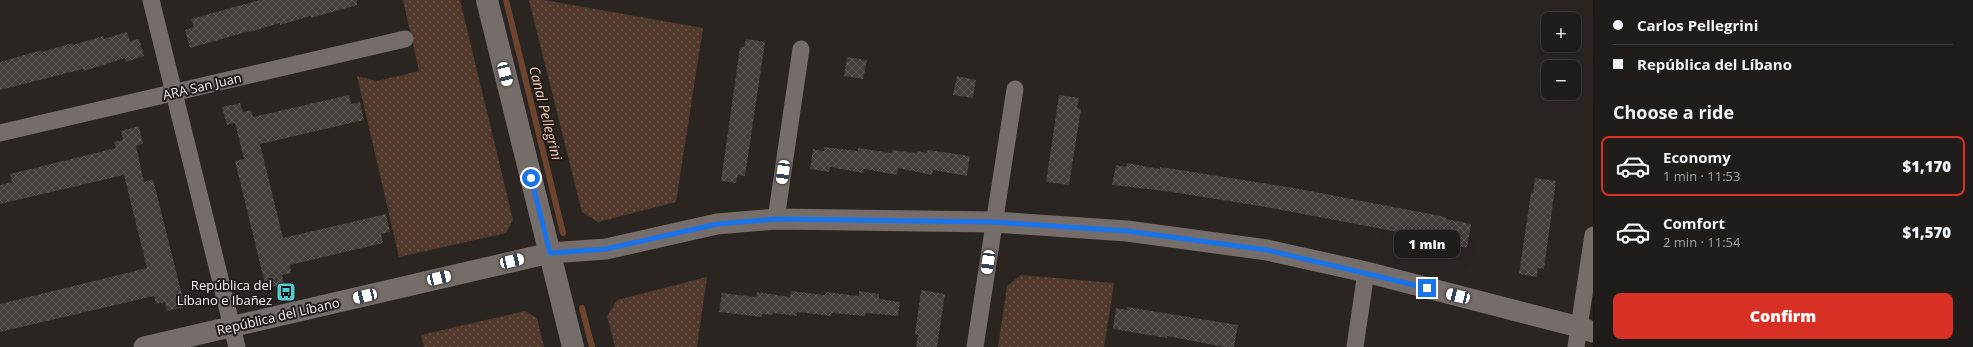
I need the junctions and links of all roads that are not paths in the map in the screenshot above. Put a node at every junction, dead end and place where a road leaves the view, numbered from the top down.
1 (152, 0) edge
2 (487, 0) edge
3 (405, 39) dead end
4 (801, 49) dead end
5 (1015, 89) dead end
6 (174, 93) junction
7 (0, 133) edge
8 (776, 219) junction
9 (994, 222) junction
10 (1593, 235) edge
11 (550, 253) junction
12 (1366, 272) junction
13 (232, 326) junction
14 (1586, 329) edge
15 (144, 347) edge
16 (237, 347) edge
17 (573, 347) edge
18 (975, 347) edge
19 (1355, 347) edge
20 (1576, 347) edge

1 - 6 street
2 - 11 main road
3 - 6 street, ARA San Juan
4 - 8 street
5 - 9 street
6 - 7 street, ARA San Juan
6 - 13 street
8 - 9 street, República del Líbano
8 - 11 street, República del Líbano
9 - 12 street, República del Líbano
9 - 18 street
10 - 14 street
11 - 13 street, República del Líbano
11 - 17 main road
12 - 14 street, República del Líbano
12 - 19 street
13 - 15 street, República del Líbano
13 - 16 street
14 - 20 street

